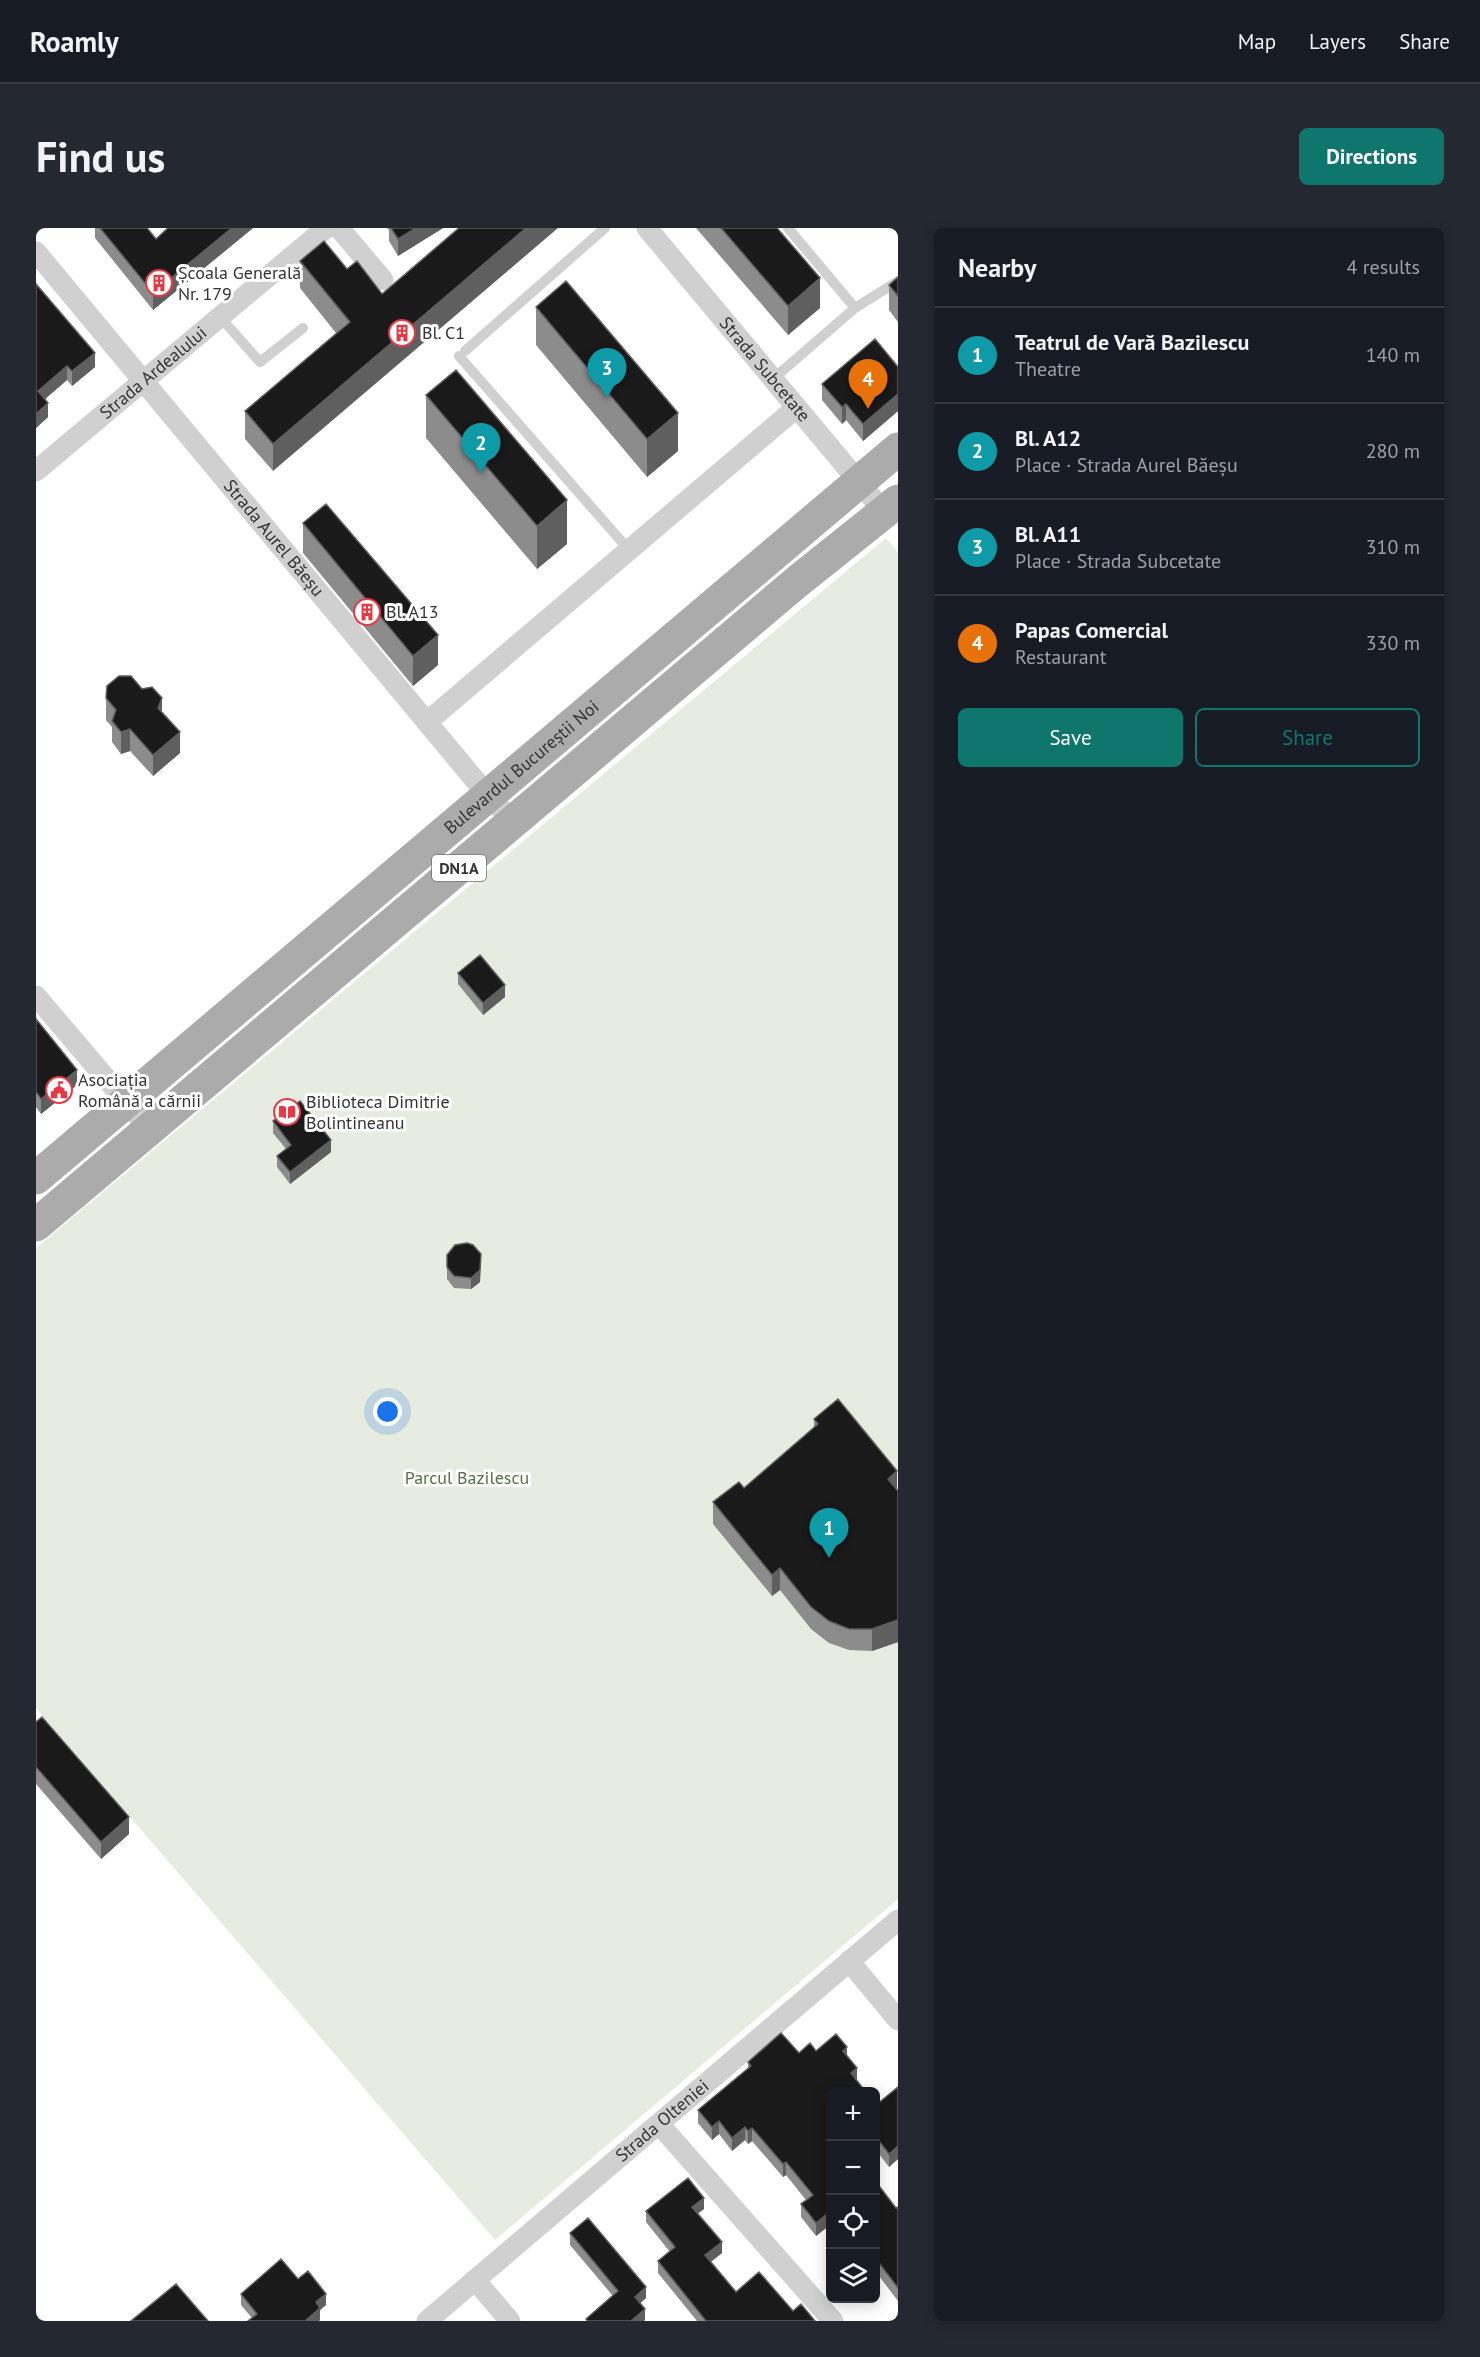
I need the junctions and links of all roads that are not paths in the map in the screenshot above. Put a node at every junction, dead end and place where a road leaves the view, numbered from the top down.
1 (326, 228) edge
2 (339, 228) edge
3 (605, 228) edge
4 (647, 228) edge
5 (788, 228) edge
6 (36, 252) edge
7 (383, 280) dead end
8 (898, 281) edge
9 (855, 308) junction
10 (220, 317) junction
11 (303, 328) dead end
12 (773, 379) junction
13 (144, 380) junction
14 (796, 408) junction
15 (898, 449) edge
16 (36, 471) edge
17 (858, 482) junction
18 (891, 506) edge
19 (629, 550) junction
20 (427, 722) junction
21 (487, 795) junction
22 (513, 822) junction
23 (36, 996) edge
24 (126, 1102) junction
25 (150, 1130) junction
26 (36, 1178) edge
27 (36, 1226) edge
28 (898, 1920) edge
29 (849, 1961) junction
30 (898, 2020) edge
31 (659, 2124) junction
32 (475, 2280) junction
33 (427, 2321) edge
34 (510, 2321) edge
35 (833, 2321) edge

1 - 10 street, Strada Ardealului
2 - 7 street
3 - 19 lane
4 - 12 street, Strada Subcetate
5 - 9 lane
6 - 13 street, Strada Aurel Băeșu
8 - 9 lane
9 - 12 lane
10 - 11 lane
10 - 13 street, Strada Ardealului
12 - 14 street, Strada Subcetate
13 - 16 street, Strada Ardealului
13 - 20 street, Strada Aurel Băeșu
14 - 17 street, Strada Subcetate
14 - 19 street
15 - 17 main road, Bulevardul Bucureștii Noi / DN1A
17 - 18 street, Strada Subcetate
17 - 21 main road, Bulevardul Bucureștii Noi / DN1A
18 - 22 main road, Bulevardul Bucureștii Noi / DN1A
19 - 20 street
20 - 21 street, Strada Aurel Băeșu
21 - 22 street, Strada Aurel Băeșu
21 - 24 main road, Bulevardul Bucureștii Noi / DN1A
22 - 25 main road, Bulevardul Bucureștii Noi / DN1A
23 - 24 street
24 - 25 street
24 - 26 main road, Bulevardul Bucureștii Noi / DN1A
25 - 27 main road, Bulevardul Bucureștii Noi / DN1A
28 - 29 street, Strada Olteniei
29 - 30 street
29 - 31 street, Strada Olteniei
31 - 32 street, Strada Olteniei
31 - 35 street
32 - 33 street, Strada Olteniei
32 - 34 street

